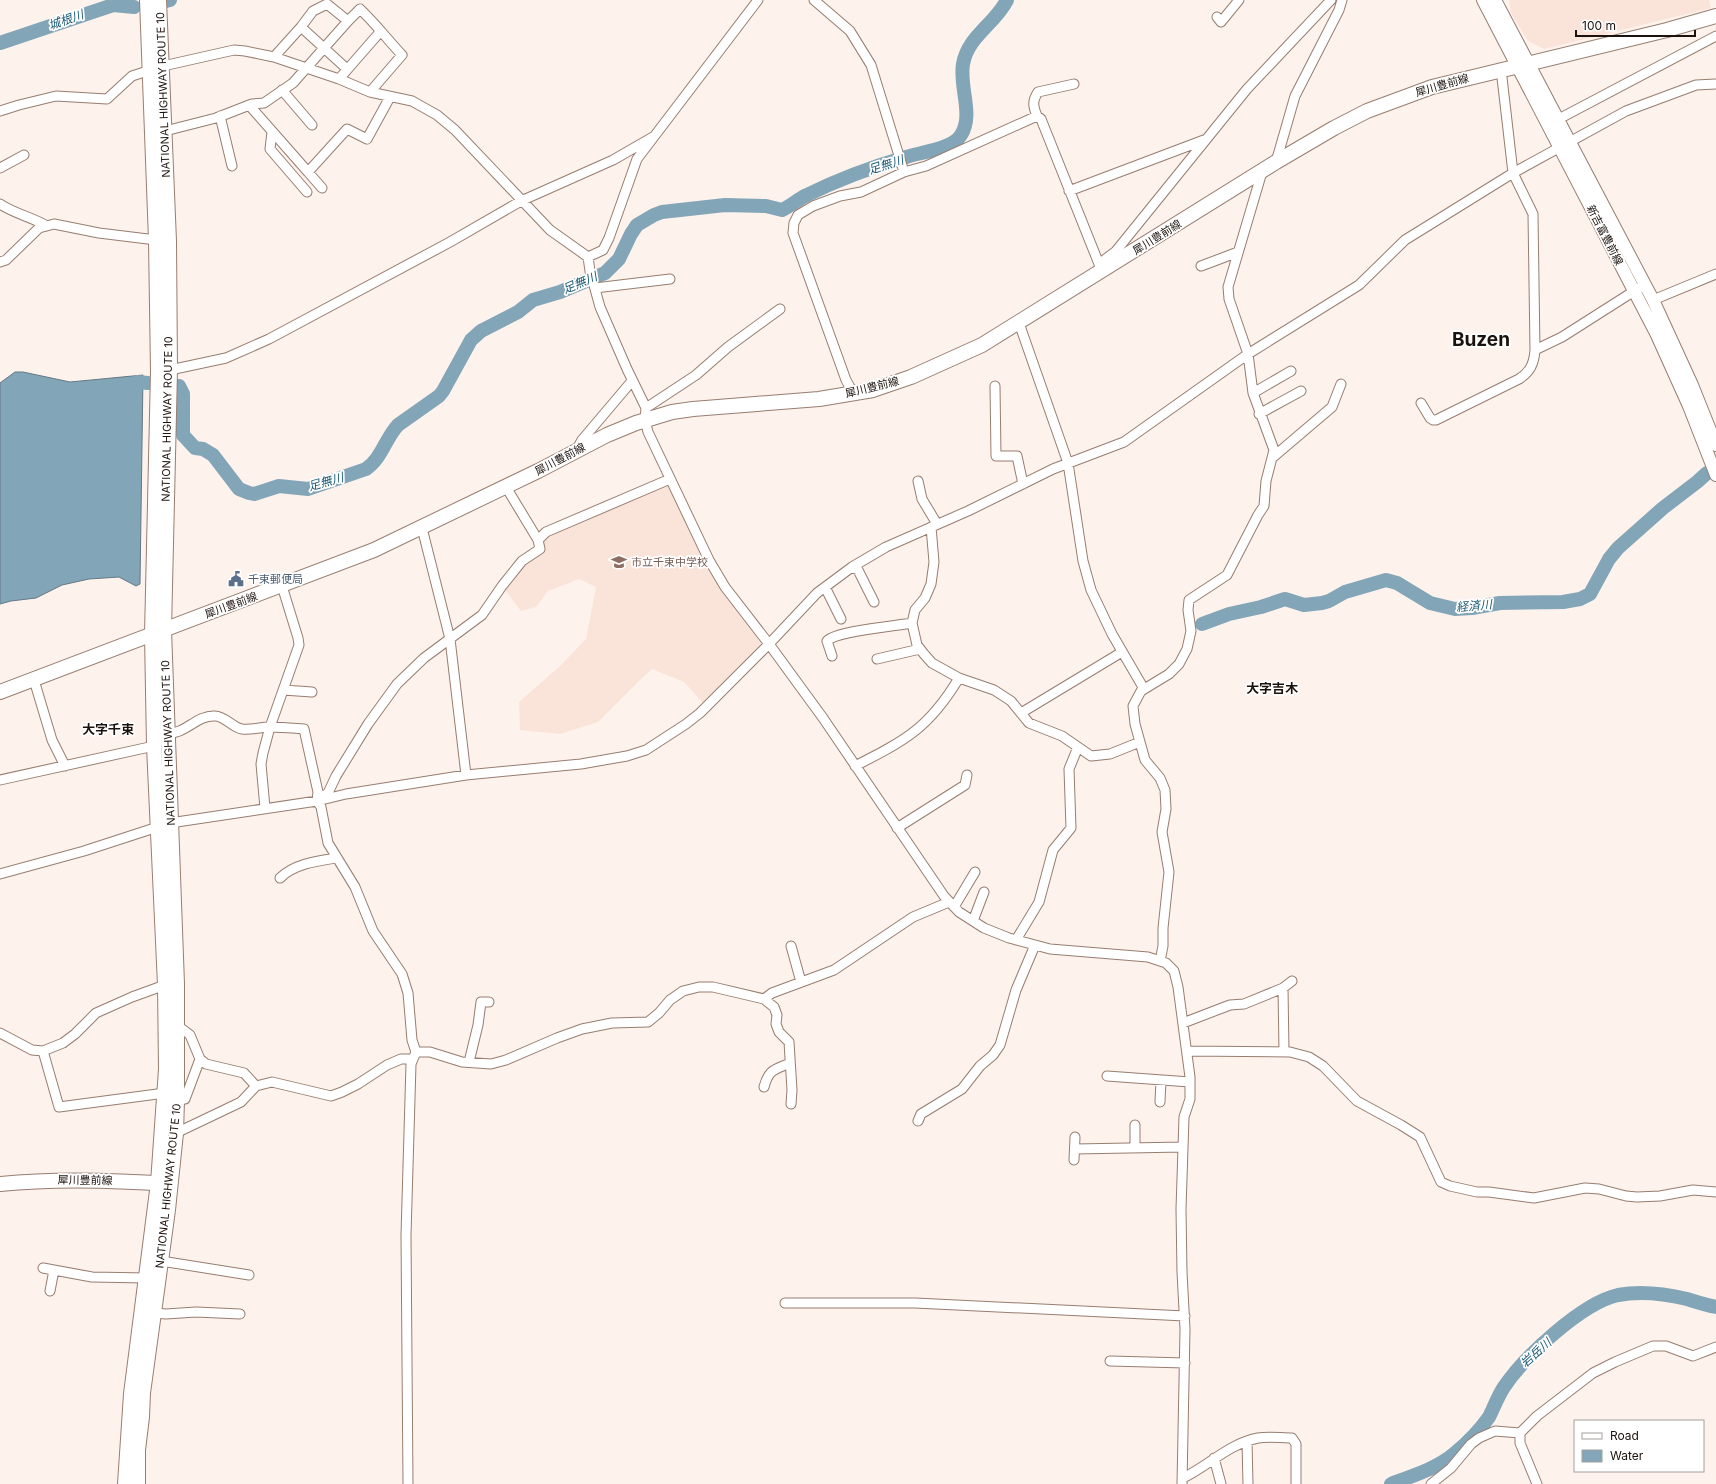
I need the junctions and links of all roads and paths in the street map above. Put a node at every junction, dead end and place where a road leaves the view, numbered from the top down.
1 (147, 0) edge
2 (159, 0) edge
3 (758, 0) edge
4 (814, 0) edge
5 (1239, 0) edge
6 (1342, 0) edge
7 (1483, 0) edge
8 (1495, 0) edge
9 (1328, 1) edge
10 (1716, 16) edge
11 (1217, 18) dead end
12 (348, 21) junction
13 (301, 27) junction
14 (380, 32) junction
15 (1716, 36) edge
16 (324, 47) junction
17 (274, 57) junction
18 (1522, 64) junction
19 (157, 68) junction
20 (305, 69) junction
21 (347, 69) junction
22 (1501, 69) junction
23 (339, 79) junction
24 (1074, 84) dead end
25 (1716, 84) edge
26 (282, 90) junction
27 (370, 92) junction
28 (390, 97) junction
29 (249, 105) junction
30 (0, 111) edge
31 (220, 116) junction
32 (1037, 116) junction
33 (1552, 122) junction
34 (312, 125) dead end
35 (165, 131) junction
36 (272, 132) junction
37 (653, 137) junction
38 (1206, 140) junction
39 (1564, 145) junction
40 (24, 155) dead end
41 (1276, 162) junction
42 (232, 166) dead end
43 (0, 168) edge
44 (308, 172) junction
45 (904, 172) junction
46 (1262, 172) junction
47 (1514, 173) junction
48 (322, 188) dead end
49 (1069, 191) junction
50 (307, 192) dead end
51 (521, 201) junction
52 (0, 204) edge
53 (47, 226) junction
54 (156, 240) junction
55 (1238, 252) junction
56 (588, 257) junction
57 (0, 262) edge
58 (1201, 266) dead end
59 (1100, 268) junction
60 (1716, 274) edge
61 (670, 279) dead end
62 (595, 288) junction
63 (1639, 288) junction
64 (1653, 300) junction
65 (780, 309) dead end
66 (1019, 323) junction
67 (1535, 350) junction
68 (1248, 354) junction
69 (170, 370) junction
70 (1291, 371) dead end
71 (632, 381) junction
72 (1341, 384) dead end
73 (995, 386) dead end
74 (1301, 390) dead end
75 (853, 393) junction
76 (1253, 393) junction
77 (1421, 403) dead end
78 (646, 414) junction
79 (1259, 414) junction
80 (1716, 445) edge
81 (576, 450) junction
82 (1272, 458) junction
83 (1068, 463) junction
84 (1716, 475) edge
85 (670, 479) junction
86 (918, 480) dead end
87 (1023, 484) junction
88 (506, 487) junction
89 (934, 526) junction
90 (422, 528) junction
91 (538, 540) junction
92 (852, 567) junction
93 (282, 586) junction
94 (825, 587) junction
95 (874, 602) dead end
96 (841, 619) dead end
97 (912, 623) junction
98 (158, 632) junction
99 (450, 639) junction
100 (769, 644) junction
101 (920, 649) junction
102 (1122, 652) junction
103 (832, 656) dead end
104 (877, 659) dead end
105 (959, 678) junction
106 (34, 680) junction
107 (1144, 689) junction
108 (283, 690) junction
109 (0, 692) edge
110 (312, 692) dead end
111 (1021, 713) junction
112 (270, 727) junction
113 (167, 733) junction
114 (1140, 742) junction
115 (154, 746) junction
116 (1078, 747) junction
117 (64, 766) junction
118 (855, 766) junction
119 (466, 775) junction
120 (967, 775) dead end
121 (1, 777) edge
122 (317, 801) junction
123 (265, 808) junction
124 (164, 825) junction
125 (897, 828) junction
126 (336, 858) junction
127 (975, 872) dead end
128 (0, 874) edge
129 (280, 878) dead end
130 (984, 892) dead end
131 (952, 905) junction
132 (973, 921) junction
133 (1016, 940) junction
134 (1036, 945) junction
135 (792, 946) dead end
136 (1160, 961) junction
137 (1292, 981) dead end
138 (801, 982) junction
139 (165, 985) junction
140 (1283, 988) junction
141 (764, 999) junction
142 (489, 1002) dead end
143 (1183, 1023) junction
144 (177, 1025) junction
145 (0, 1033) edge
146 (43, 1050) junction
147 (1187, 1051) junction
148 (1284, 1052) junction
149 (414, 1055) junction
150 (200, 1058) junction
151 (469, 1062) junction
152 (790, 1063) junction
153 (1107, 1076) dead end
154 (1161, 1080) junction
155 (1190, 1082) junction
156 (256, 1086) junction
157 (764, 1087) dead end
158 (171, 1096) junction
159 (1160, 1102) dead end
160 (791, 1104) dead end
161 (918, 1121) dead end
162 (1135, 1125) dead end
163 (176, 1133) junction
164 (1075, 1138) dead end
165 (1183, 1147) junction
166 (1135, 1148) junction
167 (1075, 1149) junction
168 (1074, 1160) dead end
169 (164, 1183) junction
170 (0, 1184) edge
171 (1716, 1192) edge
172 (161, 1261) junction
173 (43, 1268) dead end
174 (54, 1270) junction
175 (249, 1275) dead end
176 (146, 1278) junction
177 (50, 1291) dead end
178 (785, 1303) dead end
179 (154, 1313) junction
180 (240, 1314) dead end
181 (1184, 1316) junction
182 (1716, 1348) edge
183 (1110, 1361) dead end
184 (1185, 1363) junction
185 (1520, 1434) junction
186 (1247, 1441) junction
187 (1214, 1458) junction
188 (1182, 1481) edge
189 (125, 1484) edge
190 (138, 1484) edge
191 (408, 1484) edge
192 (1221, 1484) edge
193 (1248, 1484) edge
194 (1296, 1484) edge
195 (1431, 1484) edge
196 (1537, 1484) edge

1 - 19 main road, NATIONAL HIGHWAY ROUTE 10
2 - 19 main road, NATIONAL HIGHWAY ROUTE 10
3 - 37 street
4 - 45 street
5 - 11 street
6 - 41 street
7 - 18 main road, 新吉富豊前線
8 - 18 main road, 新吉富豊前線
9 - 38 street
10 - 18 main road, 犀川豊前線
12 - 13 street
12 - 14 street
12 - 16 street
13 - 16 street
13 - 17 street
14 - 21 street
14 - 27 street
15 - 33 street
16 - 20 street
16 - 21 street
17 - 19 street
17 - 20 street
18 - 22 main road, 犀川豊前線
18 - 33 main road, 新吉富豊前線
19 - 30 street
19 - 35 main road, NATIONAL HIGHWAY ROUTE 10
19 - 54 main road, NATIONAL HIGHWAY ROUTE 10
20 - 23 street
20 - 26 street
21 - 23 street
22 - 41 main road, 犀川豊前線
22 - 47 street
23 - 27 street
24 - 32 street
25 - 39 street
26 - 29 street
26 - 34 street
27 - 28 street
28 - 44 street
28 - 51 street
29 - 31 street
29 - 36 street
31 - 35 street
31 - 42 street
32 - 45 street
32 - 49 street
33 - 39 main road, 新吉富豊前線
35 - 69 main road, NATIONAL HIGHWAY ROUTE 10
36 - 44 street
36 - 50 street
37 - 51 street
37 - 56 street
38 - 49 street
38 - 59 street
39 - 47 street
39 - 63 main road, 新吉富豊前線
40 - 43 street
41 - 46 main road, 犀川豊前線
44 - 48 street
45 - 75 street
46 - 55 street
46 - 59 main road, 犀川豊前線
47 - 67 street
47 - 68 street
49 - 59 street
51 - 56 street
51 - 69 street
52 - 53 street
53 - 54 street
53 - 57 street
54 - 98 main road, NATIONAL HIGHWAY ROUTE 10
55 - 58 street
55 - 68 street
56 - 62 street
59 - 66 main road, 犀川豊前線
60 - 64 street
61 - 62 street
62 - 71 street
63 - 64 main road, 新吉富豊前線
63 - 67 street
63 - 84 main road, 新吉富豊前線
64 - 80 main road, 新吉富豊前線
65 - 78 street
66 - 75 main road, 犀川豊前線
66 - 83 street
67 - 77 street
68 - 76 street
68 - 83 street
69 - 98 main road, NATIONAL HIGHWAY ROUTE 10
70 - 76 street
71 - 78 street
71 - 81 street
72 - 82 street
73 - 87 street
74 - 79 street
75 - 78 main road, 犀川豊前線
76 - 79 street
78 - 81 main road, 犀川豊前線
78 - 85 street
79 - 82 street
81 - 88 main road, 犀川豊前線
82 - 107 street
83 - 87 street
83 - 102 street
85 - 91 street
85 - 100 street
86 - 89 street
87 - 89 street
88 - 90 main road, 犀川豊前線
88 - 91 street
89 - 92 street
89 - 97 street
90 - 93 main road, 犀川豊前線
90 - 99 street
91 - 99 street
92 - 94 street
92 - 95 street
93 - 98 main road, 犀川豊前線
93 - 108 street
94 - 96 street
94 - 100 street
97 - 101 street
97 - 103 street
98 - 106 main road, 犀川豊前線
98 - 113 main road, NATIONAL HIGHWAY ROUTE 10
98 - 115 main road, NATIONAL HIGHWAY ROUTE 10
99 - 119 street
99 - 122 street
100 - 118 street
100 - 119 street
101 - 104 street
101 - 105 street
102 - 107 street
102 - 111 street
105 - 111 street
105 - 118 street
106 - 109 main road, 犀川豊前線
106 - 117 street
107 - 114 street
108 - 110 street
108 - 112 street
111 - 116 street
112 - 113 street
112 - 122 street
112 - 123 street
113 - 115 street
113 - 124 main road, NATIONAL HIGHWAY ROUTE 10
114 - 116 street
114 - 136 street
115 - 117 street
115 - 124 main road, NATIONAL HIGHWAY ROUTE 10
116 - 133 street
117 - 121 street
118 - 125 street
119 - 122 street
120 - 125 street
122 - 123 street
122 - 126 street
123 - 124 street
124 - 128 street
124 - 139 main road, NATIONAL HIGHWAY ROUTE 10
124 - 144 main road, NATIONAL HIGHWAY ROUTE 10
125 - 131 street
126 - 129 street
126 - 149 street
127 - 131 street
130 - 132 street
131 - 132 street
131 - 138 street
132 - 133 street
133 - 134 street
134 - 136 street
134 - 161 street
135 - 138 street
136 - 143 street
137 - 140 street
138 - 141 street
139 - 146 street
139 - 158 main road, NATIONAL HIGHWAY ROUTE 10
140 - 143 street
140 - 148 street
141 - 151 street
141 - 152 street
142 - 151 street
143 - 147 street
144 - 150 street
144 - 158 main road, NATIONAL HIGHWAY ROUTE 10
145 - 146 street
146 - 158 street
147 - 148 street
147 - 155 street
148 - 171 street
149 - 151 street
149 - 156 street
149 - 191 street
150 - 156 street
150 - 158 street
152 - 157 street
152 - 160 street
153 - 154 street
154 - 155 street
154 - 159 street
155 - 165 street
156 - 163 street
158 - 163 main road, NATIONAL HIGHWAY ROUTE 10
158 - 169 main road, NATIONAL HIGHWAY ROUTE 10
162 - 166 street
163 - 169 main road, NATIONAL HIGHWAY ROUTE 10
164 - 167 street
165 - 166 street
165 - 181 street
166 - 167 street
167 - 168 street
169 - 170 main road, 犀川豊前線
169 - 172 main road, NATIONAL HIGHWAY ROUTE 10
169 - 176 main road, NATIONAL HIGHWAY ROUTE 10
172 - 175 street
172 - 179 main road, NATIONAL HIGHWAY ROUTE 10
173 - 174 street
174 - 176 street
174 - 177 street
176 - 189 main road, NATIONAL HIGHWAY ROUTE 10
178 - 181 street
179 - 180 street
179 - 190 main road, NATIONAL HIGHWAY ROUTE 10
181 - 184 street
182 - 185 street
183 - 184 street
184 - 188 street
185 - 195 street
185 - 196 street
186 - 187 street
186 - 193 street
186 - 194 street
187 - 188 street
187 - 192 street

